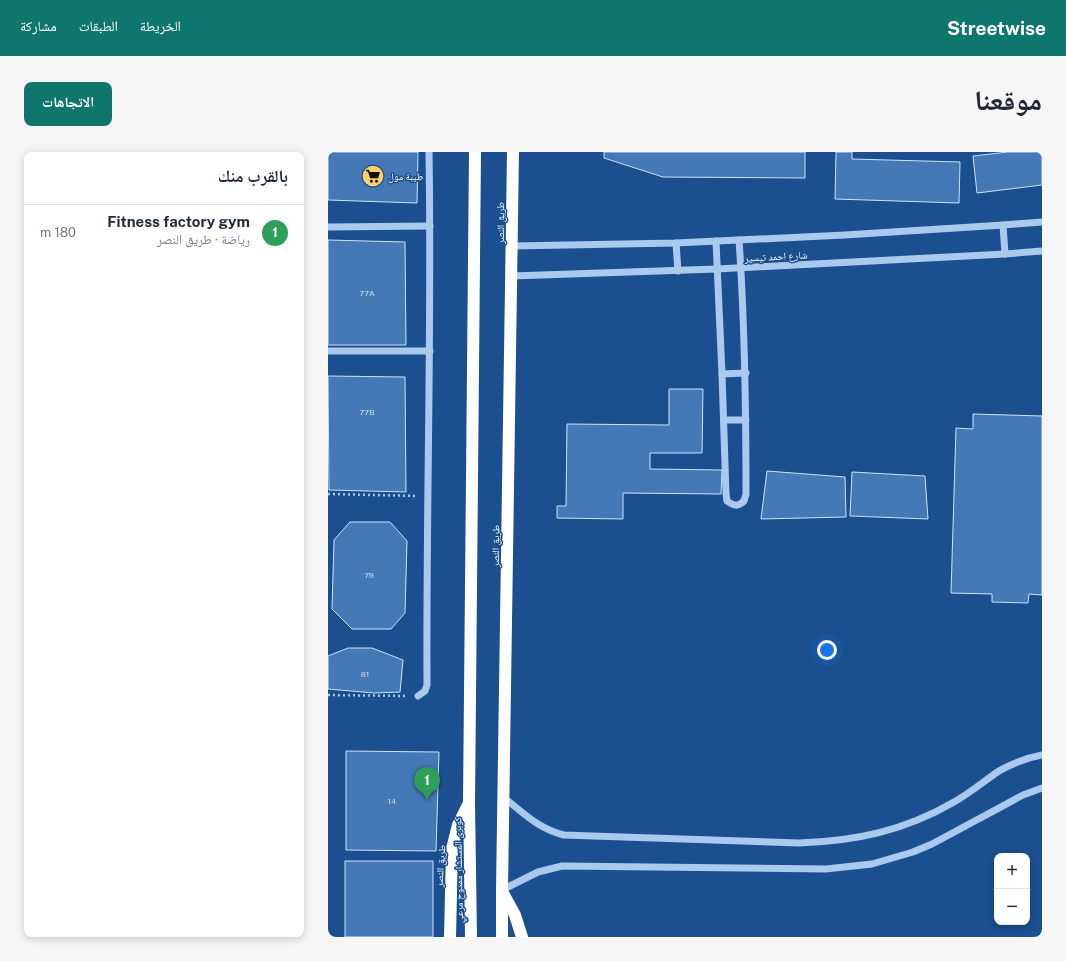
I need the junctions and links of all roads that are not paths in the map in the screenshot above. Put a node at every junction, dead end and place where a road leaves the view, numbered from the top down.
1 (429, 152) edge
2 (475, 152) edge
3 (513, 152) edge
4 (1042, 222) edge
5 (430, 226) junction
6 (1003, 226) junction
7 (328, 227) edge
8 (738, 240) junction
9 (716, 241) junction
10 (676, 243) junction
11 (512, 246) junction
12 (1042, 251) edge
13 (1005, 254) junction
14 (741, 268) junction
15 (717, 269) junction
16 (678, 271) junction
17 (512, 276) junction
18 (328, 351) edge
19 (430, 351) junction
20 (746, 373) junction
21 (722, 374) junction
22 (724, 420) junction
23 (746, 420) junction
24 (418, 696) road end
25 (1042, 754) edge
26 (1042, 788) edge
27 (503, 797) junction
28 (469, 802) junction
29 (502, 890) junction
30 (450, 937) edge
31 (471, 937) edge
32 (502, 937) edge
33 (522, 937) edge

1 - 5 street
2 - 28 highway, طريق النصر
3 - 11 highway, طريق النصر
4 - 6 street, شارع احمد تيسير
5 - 7 street
5 - 19 street
6 - 8 street, شارع احمد تيسير
6 - 13 street
8 - 9 street, شارع احمد تيسير
8 - 14 street
9 - 10 street, شارع احمد تيسير
9 - 15 street
10 - 11 street, شارع احمد تيسير
10 - 16 street
11 - 17 highway, طريق النصر
12 - 13 street, شارع احمد تيسير
13 - 14 street, شارع احمد تيسير
14 - 15 street, شارع احمد تيسير
14 - 20 street
15 - 16 street, شارع احمد تيسير
15 - 21 street
16 - 17 street, شارع احمد تيسير
17 - 27 highway, طريق النصر
18 - 19 street
19 - 24 street
20 - 21 street
20 - 23 street
21 - 22 street
22 - 23 street
22 - 23 street
25 - 27 street
26 - 29 street
27 - 29 highway, طريق النصر
28 - 30 highway, طريق النصر
28 - 31 highway, كوبرى المستشار ممدوح مرعي
29 - 32 highway
29 - 33 highway, طريق النصر

